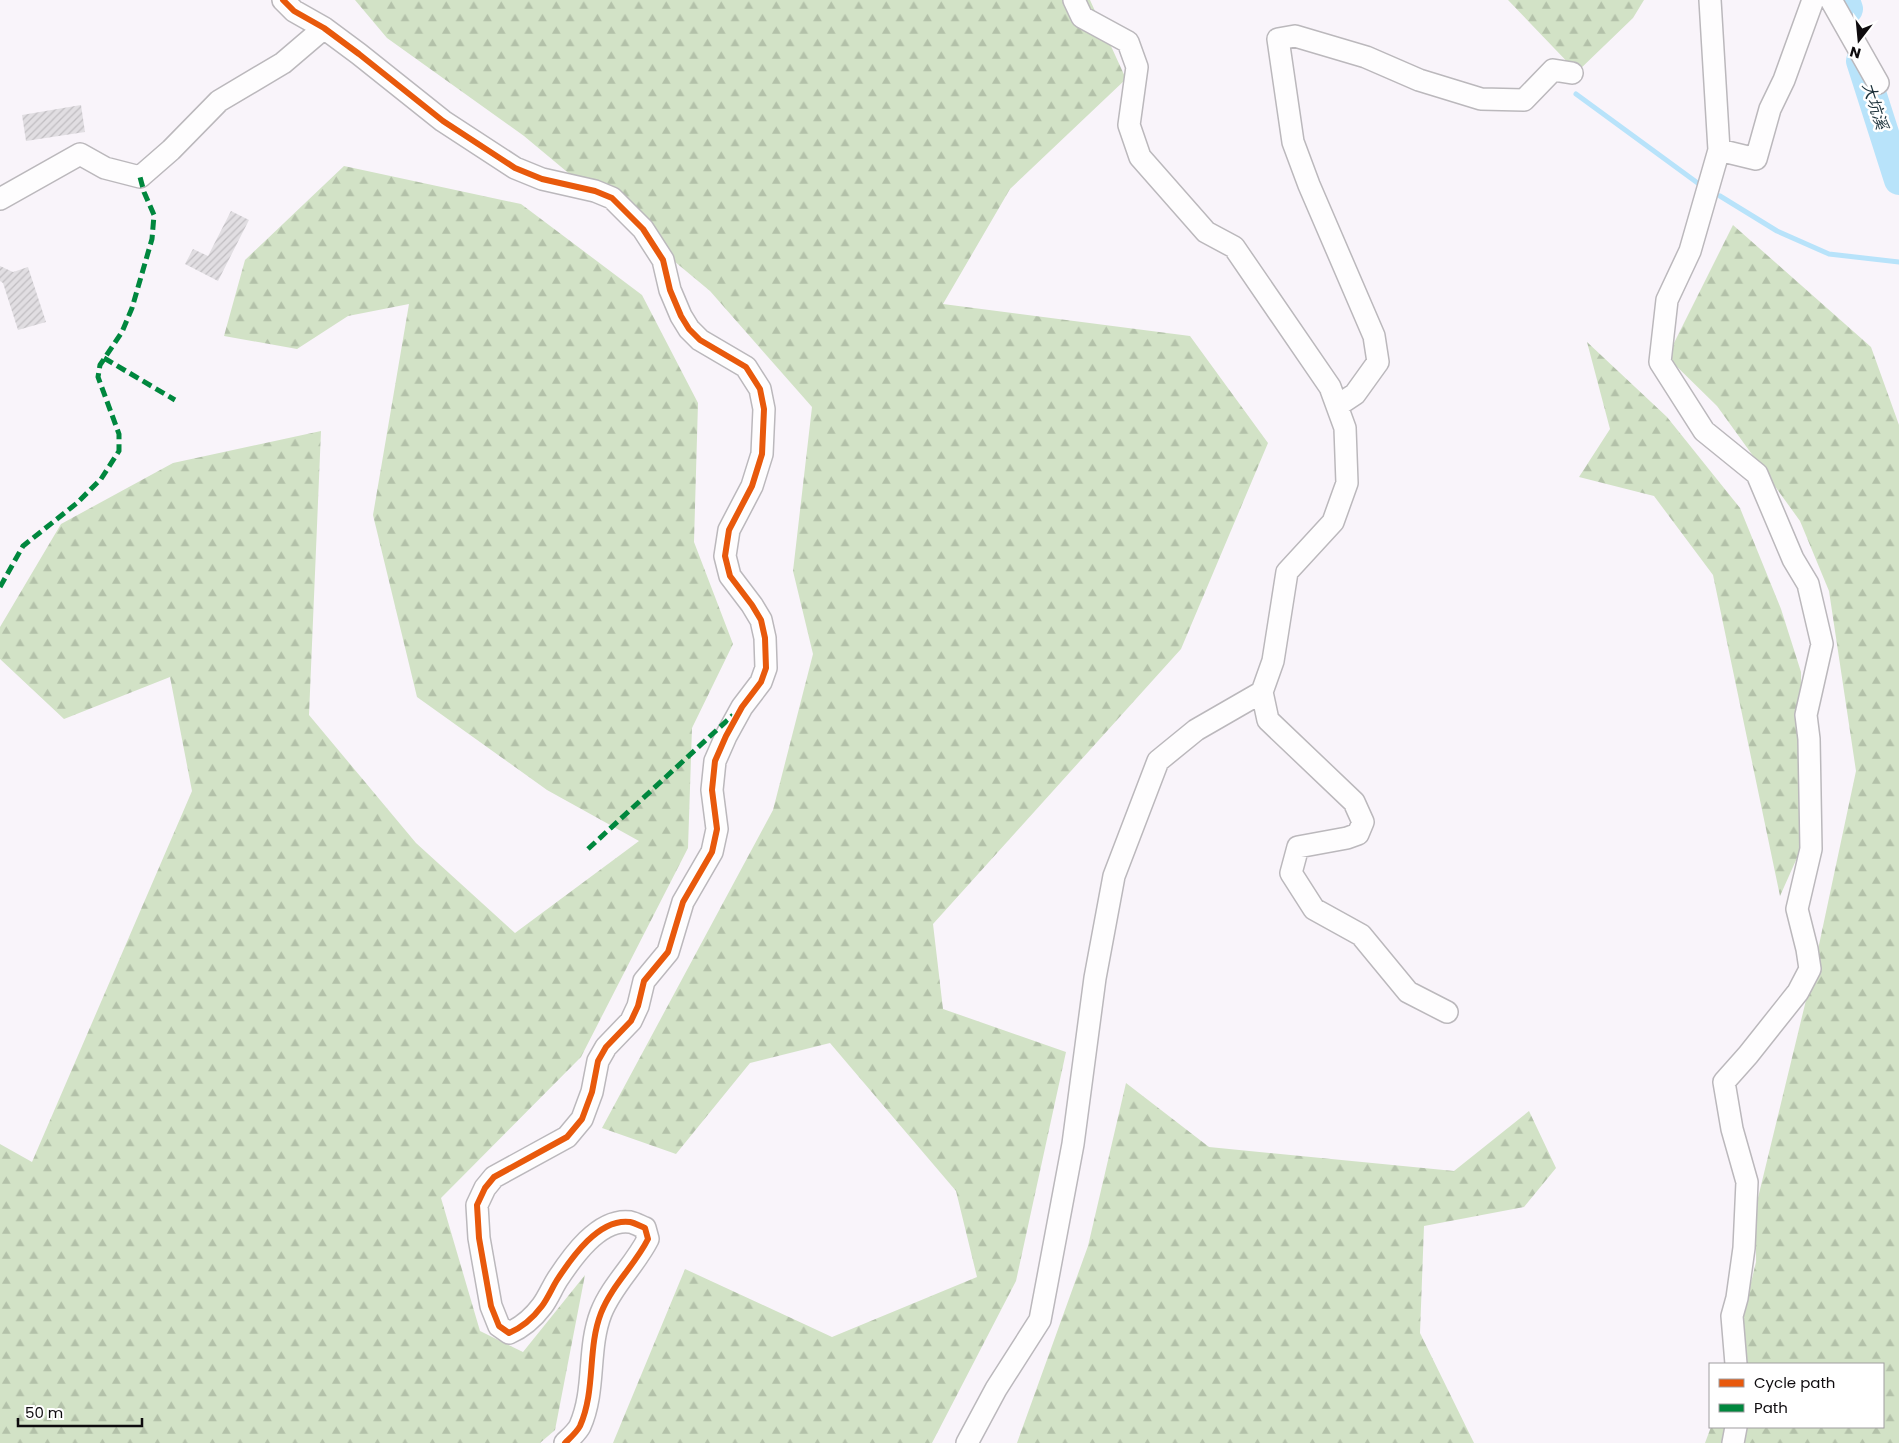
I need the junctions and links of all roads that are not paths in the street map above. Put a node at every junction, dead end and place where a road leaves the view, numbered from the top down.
1 (283, 0) edge
2 (1074, 0) edge
3 (1710, 0) edge
4 (1813, 0) edge
5 (1831, 0) edge
6 (324, 28) junction
7 (1572, 73) dead end
8 (1878, 83) dead end
9 (1719, 150) junction
10 (0, 199) edge
11 (1337, 406) junction
12 (1262, 692) junction
13 (1447, 1012) dead end
14 (1736, 1363) edge
15 (1736, 1428) edge
16 (565, 1443) edge
17 (967, 1443) edge
18 (1733, 1443) edge

1 - 6 street
2 - 11 street
3 - 9 street
4 - 9 street
5 - 8 street
6 - 10 street
6 - 16 street
7 - 11 street
9 - 14 street
11 - 12 street
12 - 13 street
12 - 17 street
15 - 18 street

